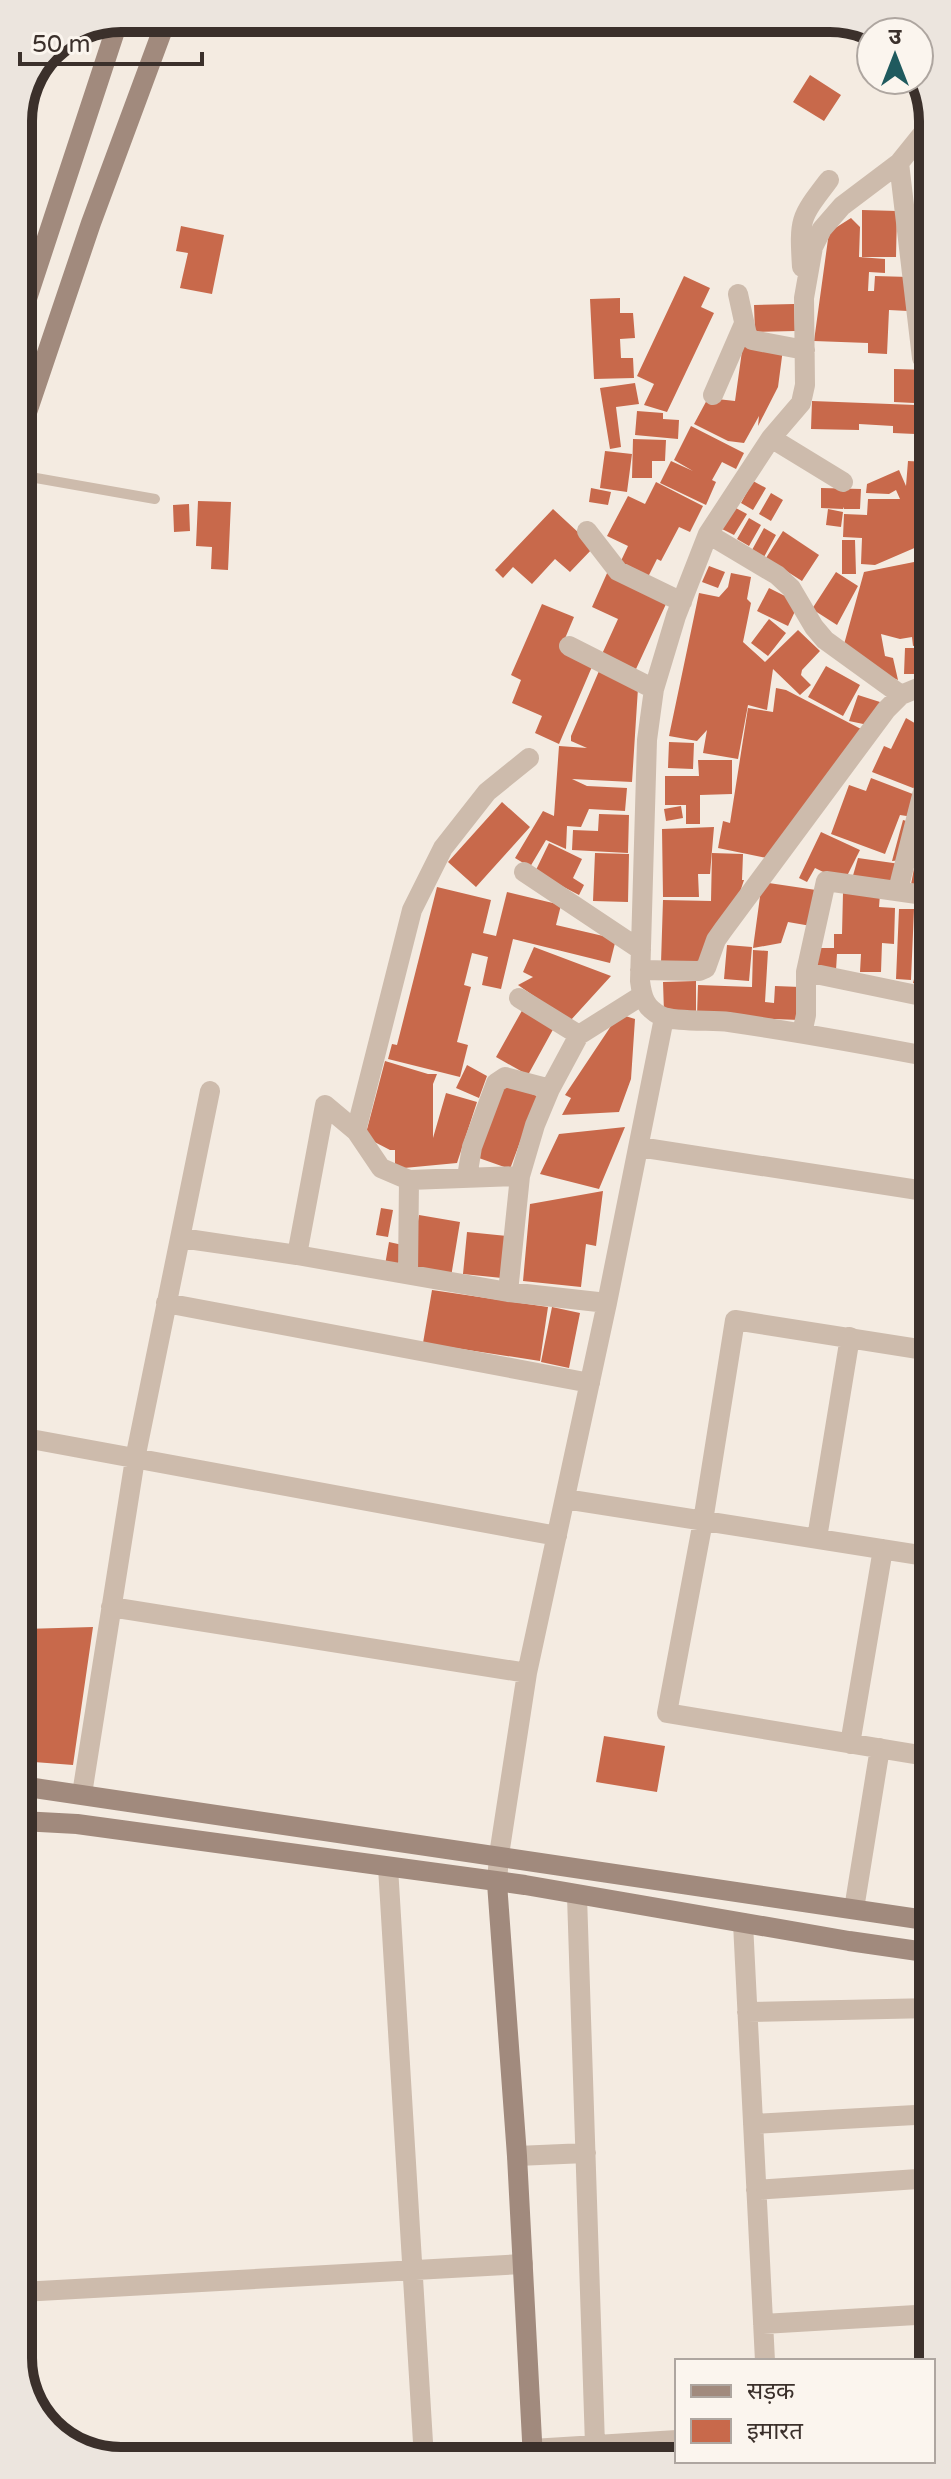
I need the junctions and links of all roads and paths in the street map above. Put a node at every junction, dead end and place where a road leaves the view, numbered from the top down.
1 (162, 32) edge
2 (114, 33) edge
3 (919, 138) edge
4 (899, 163) junction
5 (829, 180) dead end
6 (32, 283) edge
7 (738, 294) dead end
8 (804, 298) junction
9 (743, 326) junction
10 (919, 333) edge
11 (805, 350) junction
12 (713, 395) dead end
13 (32, 398) edge
14 (771, 438) junction
15 (32, 477) edge
16 (843, 482) dead end
17 (155, 499) dead end
18 (587, 531) dead end
19 (708, 534) junction
20 (682, 602) junction
21 (569, 646) dead end
22 (919, 688) edge
23 (654, 689) junction
24 (901, 695) junction
25 (529, 758) dead end
26 (919, 807) edge
27 (524, 872) dead end
28 (898, 890) junction
29 (919, 894) edge
30 (641, 960) junction
31 (806, 972) junction
32 (641, 996) junction
33 (919, 996) edge
34 (519, 998) dead end
35 (664, 1018) junction
36 (802, 1033) junction
37 (579, 1035) junction
38 (919, 1055) edge
39 (550, 1089) junction
40 (210, 1091) dead end
41 (356, 1131) junction
42 (639, 1147) junction
43 (520, 1176) junction
44 (467, 1177) junction
45 (409, 1180) junction
46 (919, 1190) edge
47 (181, 1238) junction
48 (297, 1255) junction
49 (408, 1274) junction
50 (508, 1292) junction
51 (166, 1303) junction
52 (607, 1303) junction
53 (850, 1337) junction
54 (919, 1349) edge
55 (590, 1383) junction
56 (32, 1439) edge
57 (135, 1459) junction
58 (565, 1499) junction
59 (703, 1521) junction
60 (557, 1536) junction
61 (817, 1538) junction
62 (883, 1549) junction
63 (919, 1555) edge
64 (111, 1607) junction
65 (527, 1673) junction
66 (850, 1744) junction
67 (880, 1748) junction
68 (919, 1755) edge
69 (32, 1787) edge
70 (82, 1794) junction
71 (32, 1822) edge
72 (499, 1855) junction
73 (388, 1867) junction
74 (497, 1883) junction
75 (577, 1896) junction
76 (854, 1909) junction
77 (919, 1919) edge
78 (743, 1923) junction
79 (919, 1951) edge
80 (919, 2008) edge
81 (747, 2012) junction
82 (919, 2115) edge
83 (753, 2124) junction
84 (586, 2153) junction
85 (517, 2156) junction
86 (919, 2179) edge
87 (756, 2190) junction
88 (523, 2264) junction
89 (414, 2271) junction
90 (32, 2291) edge
91 (919, 2315) edge
92 (763, 2324) junction
93 (765, 2359) edge
94 (675, 2440) edge
95 (595, 2445) junction
96 (423, 2447) edge
97 (533, 2447) edge
98 (581, 2447) edge

1 - 13 street
2 - 6 street
3 - 4 street
4 - 8 street
4 - 10 street
5 - 8 street
7 - 9 street
8 - 11 street
9 - 11 street
9 - 12 street
11 - 14 street
14 - 16 street
14 - 19 street
15 - 17 lane
18 - 20 street
19 - 20 street
19 - 24 street
20 - 23 street
21 - 23 street
22 - 24 street
23 - 30 street
24 - 30 street
25 - 41 street
26 - 28 street
27 - 30 street
28 - 29 street
28 - 31 street
30 - 32 street
31 - 33 street
31 - 36 street
32 - 35 street
32 - 37 street
34 - 37 street
35 - 36 street
35 - 42 street
36 - 38 street
37 - 39 street
39 - 43 street
39 - 44 street
40 - 47 street
41 - 45 street
41 - 48 street
42 - 46 street
42 - 52 street
43 - 44 street
43 - 50 street
44 - 45 street
45 - 49 street
47 - 48 street
47 - 51 street
48 - 49 street
49 - 50 street
50 - 52 street
51 - 55 street
51 - 57 street
52 - 55 street
53 - 54 street
53 - 59 street
53 - 61 street
55 - 58 street
56 - 57 street
57 - 60 street
57 - 64 street
58 - 59 street
58 - 60 street
59 - 61 street
59 - 66 street
60 - 65 street
61 - 62 street
62 - 63 street
62 - 66 street
64 - 65 street
64 - 70 street
65 - 72 street
66 - 67 street
67 - 68 street
67 - 76 street
69 - 70 street
70 - 72 street
71 - 73 street
72 - 74 street
72 - 76 street
73 - 74 street
73 - 89 street
74 - 75 street
74 - 85 street
75 - 78 street
75 - 84 street
76 - 77 street
78 - 79 street
78 - 81 street
80 - 81 street
81 - 83 street
82 - 83 street
83 - 87 street
84 - 85 street
84 - 95 street
85 - 88 street
86 - 87 street
87 - 92 street
88 - 89 street
88 - 97 street
89 - 90 street
89 - 96 street
91 - 92 street
92 - 93 street
94 - 95 street
95 - 98 street

